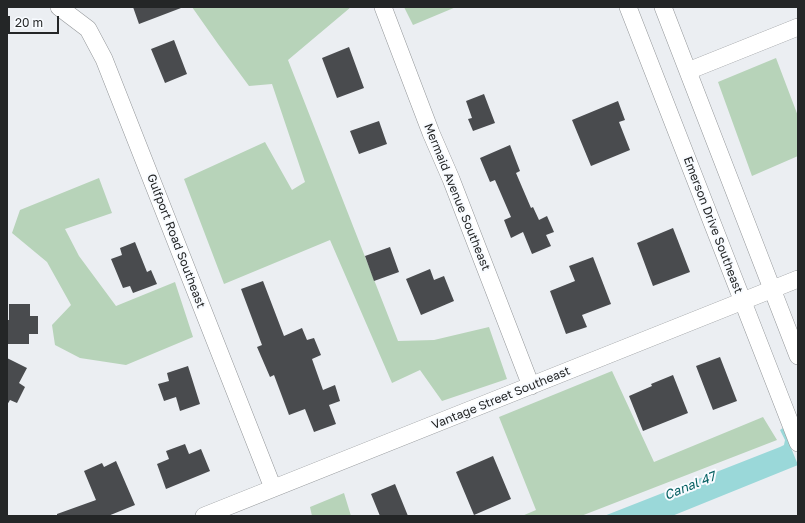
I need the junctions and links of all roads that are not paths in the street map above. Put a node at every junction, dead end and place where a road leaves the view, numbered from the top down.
1 (59, 7) edge
2 (383, 7) edge
3 (628, 7) edge
4 (663, 7) edge
5 (798, 27) edge
6 (688, 71) junction
7 (798, 279) edge
8 (772, 289) junction
9 (742, 300) junction
10 (798, 356) edge
11 (531, 386) junction
12 (798, 443) edge
13 (273, 488) junction
14 (204, 516) edge

1 - 13 street, Gulfport Road Southeast
2 - 11 street, Mermaid Avenue Southeast
3 - 9 street, Emerson Drive Southeast
4 - 6 street
5 - 6 street
6 - 8 street
7 - 8 street, Vantage Street Southeast
8 - 9 street, Vantage Street Southeast
8 - 10 street
9 - 11 street, Vantage Street Southeast
9 - 12 street, Emerson Drive Southeast
11 - 13 street, Vantage Street Southeast
13 - 14 street, Vantage Street Southeast

